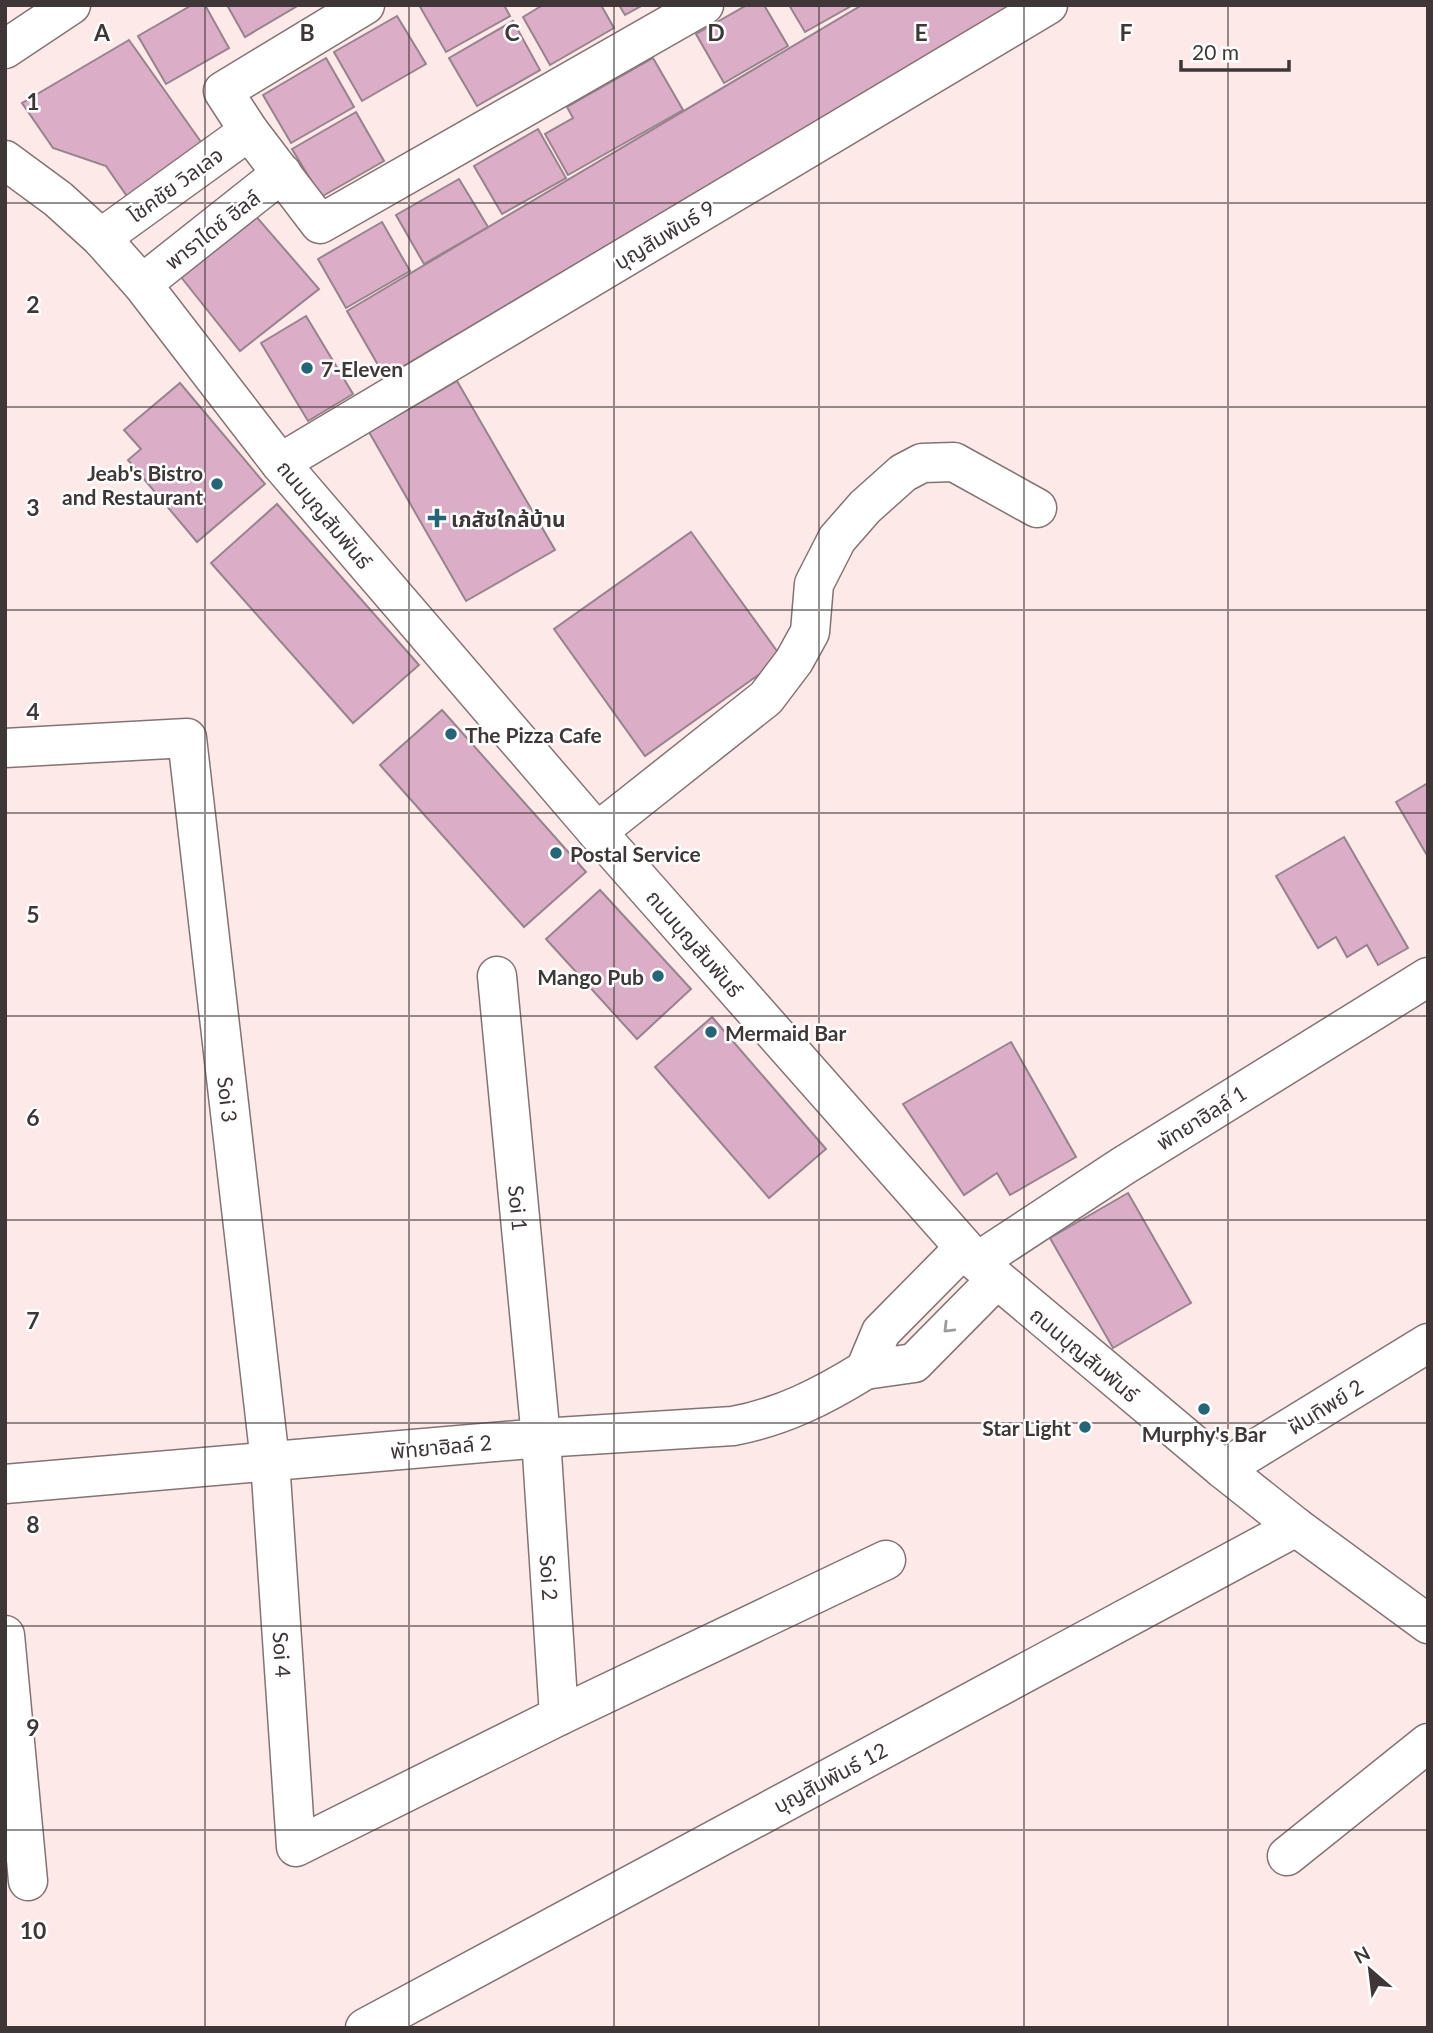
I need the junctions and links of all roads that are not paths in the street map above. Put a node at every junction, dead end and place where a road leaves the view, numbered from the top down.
1 (71, 5) edge
2 (365, 5) edge
3 (704, 5) edge
4 (1048, 5) edge
5 (5, 49) edge
6 (249, 131) junction
7 (5, 160) edge
8 (282, 173) junction
9 (101, 238) junction
10 (142, 284) junction
11 (280, 463) junction
12 (1037, 509) dead end
13 (5, 748) edge
14 (597, 832) junction
15 (498, 976) dead end
16 (1428, 977) edge
17 (979, 1263) junction
18 (1428, 1343) edge
19 (541, 1438) junction
20 (270, 1461) junction
21 (1223, 1469) junction
22 (5, 1484) edge
23 (1296, 1527) junction
24 (886, 1560) dead end
25 (1428, 1624) edge
26 (5, 1635) edge
27 (559, 1716) junction
28 (1428, 1743) edge
29 (1287, 1856) dead end
30 (28, 1881) dead end
31 (365, 2028) edge

1 - 5 street
2 - 6 street
3 - 8 street
4 - 11 street, บุญสัมพันธ์ 9
6 - 8 street
6 - 9 street, โชคชัย วิลเลจ
7 - 9 street, ถนนบุญสัมพันธ์
8 - 10 street, พาราไดซ์ ฮิลล์
9 - 10 street, ถนนบุญสัมพันธ์
10 - 11 street, ถนนบุญสัมพันธ์
11 - 14 street, ถนนบุญสัมพันธ์
12 - 14 street
13 - 20 street, Soi 3
14 - 17 street, ถนนบุญสัมพันธ์
15 - 19 street, Soi 1
16 - 17 street, พัทยาฮิลล์ 1
17 - 19 street, พัทยาฮิลล์ 2
17 - 21 street, ถนนบุญสัมพันธ์
18 - 21 street, ฝันทิพย์ 2
19 - 20 street, พัทยาฮิลล์ 2
19 - 27 street, Soi 2
20 - 22 street, พัทยาฮิลล์ 2
20 - 27 street, Soi 4
21 - 23 street, ถนนบุญสัมพันธ์
23 - 25 street, ถนนบุญสัมพันธ์
23 - 31 street, บุญสัมพันธ์ 12
24 - 27 street
26 - 30 street
28 - 29 street

